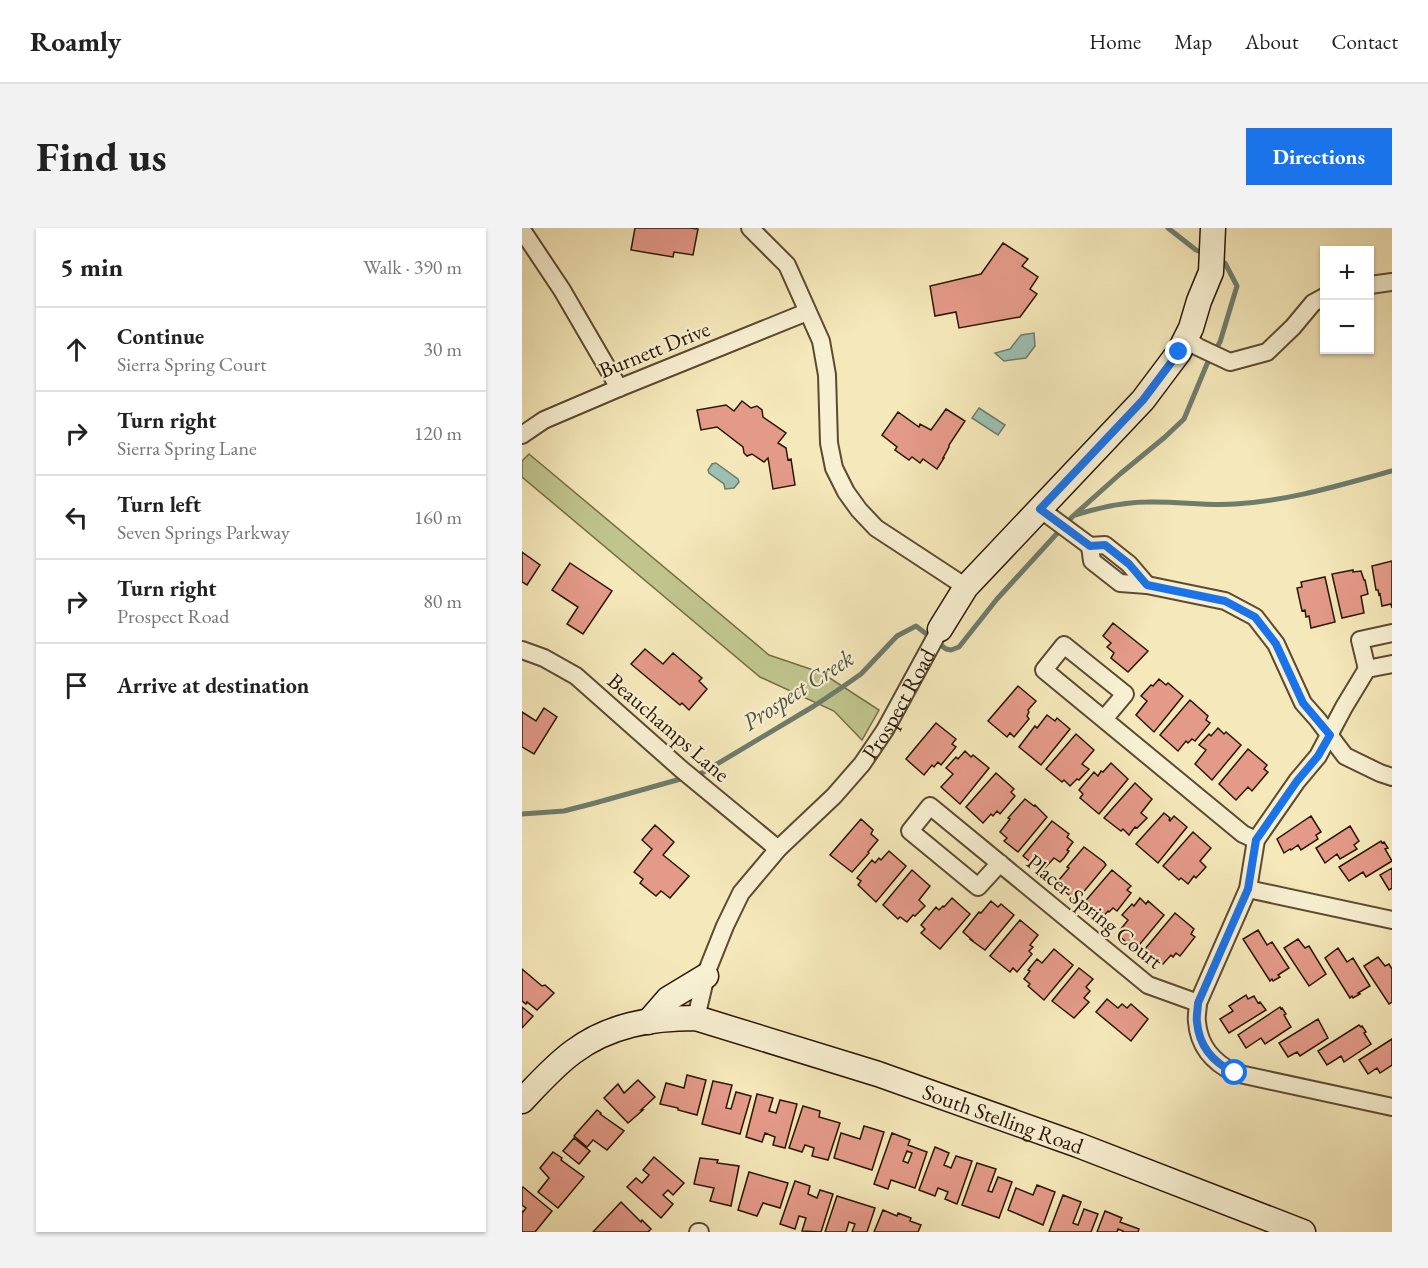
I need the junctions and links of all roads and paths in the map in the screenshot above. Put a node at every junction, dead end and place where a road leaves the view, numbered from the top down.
1 (750, 228) edge
2 (522, 230) edge
3 (1214, 233) edge
4 (1392, 282) edge
5 (1374, 284) edge
6 (1320, 299) edge
7 (807, 312) junction
8 (1194, 343) junction
9 (619, 388) junction
10 (522, 435) edge
11 (1056, 521) junction
12 (966, 587) junction
13 (940, 629) joint
14 (1392, 633) edge
15 (522, 650) edge
16 (1392, 664) edge
17 (1367, 669) junction
18 (1104, 718) junction
19 (1330, 735) junction
20 (1392, 777) edge
21 (1256, 840) junction
22 (778, 849) junction
23 (1000, 863) junction
24 (1248, 889) junction
25 (1392, 920) edge
26 (706, 976) junction
27 (1198, 1003) junction
28 (696, 1018) junction
29 (648, 1022) junction
30 (522, 1101) edge
31 (1392, 1107) edge
32 (1303, 1232) edge

1 - 7 street
2 - 9 street
3 - 8 main road, Prospect Road
4 - 5 street
6 - 8 street
7 - 9 street, Burnett Drive
7 - 12 street
8 - 11 main road, Prospect Road
9 - 10 street, Burnett Drive
11 - 12 main road, Prospect Road
11 - 19 street
12 - 13 main road, Prospect Road
13 - 22 street, Prospect Road
14 - 17 street
15 - 22 street, Beauchamps Lane
16 - 17 street
17 - 19 street
18 - 18 street
18 - 21 street
19 - 20 street
19 - 21 street
21 - 24 street
22 - 26 street, Prospect Road
23 - 23 street, Placer Spring Court
23 - 27 street, Placer Spring Court
24 - 25 street
24 - 27 street
26 - 28 street, Prospect Road
26 - 29 main road
27 - 31 street
28 - 29 main road
28 - 32 main road, South Stelling Road
29 - 30 main road

